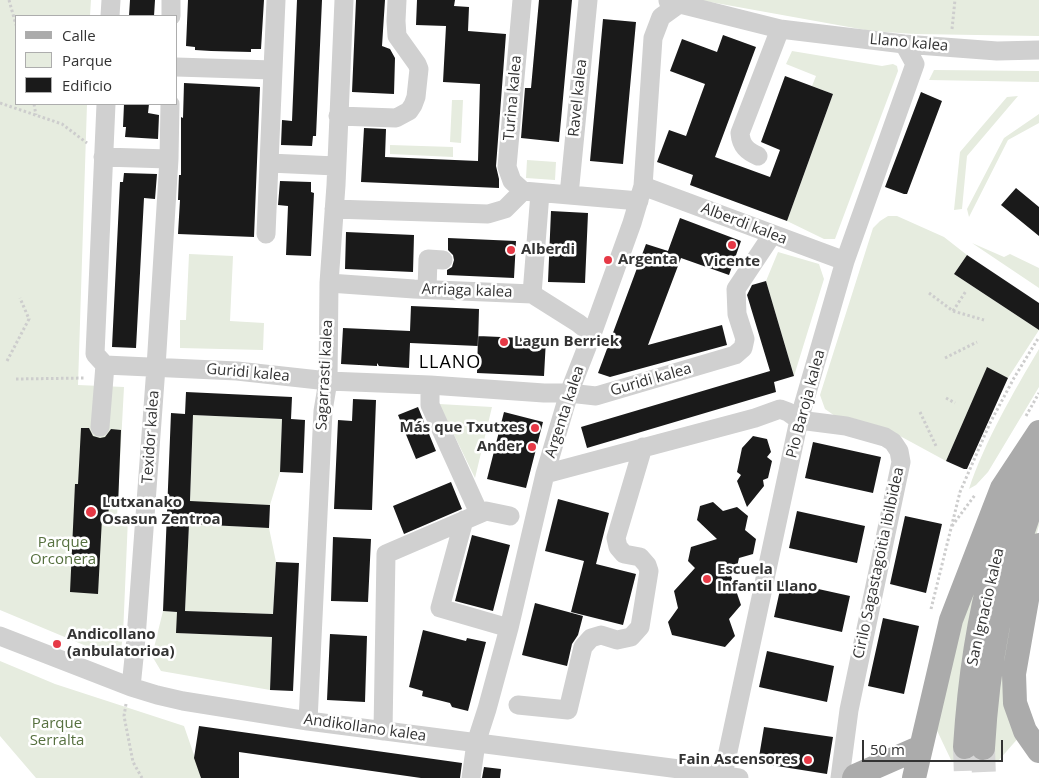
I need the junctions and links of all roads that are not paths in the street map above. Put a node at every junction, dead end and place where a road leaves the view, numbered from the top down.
1 (111, 0) edge
2 (171, 0) edge
3 (276, 0) edge
4 (344, 0) edge
5 (397, 0) edge
6 (522, 0) edge
7 (588, 0) edge
8 (671, 2) edge
9 (110, 15) edge
10 (171, 15) edge
11 (780, 29) junction
12 (904, 44) junction
13 (1039, 50) edge
14 (178, 67) edge
15 (273, 70) junction
16 (106, 105) edge
17 (170, 105) edge
18 (338, 116) junction
19 (758, 156) dead end
20 (103, 157) junction
21 (169, 159) junction
22 (270, 163) junction
23 (336, 166) junction
24 (531, 192) junction
25 (641, 194) junction
26 (569, 195) junction
27 (334, 209) junction
28 (266, 234) dead end
29 (772, 236) junction
30 (443, 260) dead end
31 (845, 261) junction
32 (329, 283) junction
33 (427, 289) junction
34 (532, 294) junction
35 (592, 334) junction
36 (156, 367) junction
37 (104, 371) junction
38 (328, 380) junction
39 (430, 385) junction
40 (569, 393) junction
41 (544, 394) junction
42 (799, 420) junction
43 (561, 422) junction
44 (100, 427) dead end
45 (1039, 432) edge
46 (1039, 445) edge
47 (643, 447) junction
48 (545, 474) junction
49 (1039, 488) edge
50 (510, 516) dead end
51 (472, 517) junction
52 (1039, 545) edge
53 (509, 628) junction
54 (0, 636) edge
55 (130, 687) junction
56 (518, 705) dead end
57 (308, 721) junction
58 (383, 731) junction
59 (476, 743) junction
60 (921, 747) junction
61 (1039, 751) edge
62 (731, 777) edge
63 (471, 778) edge
64 (840, 778) edge
65 (854, 778) edge
66 (914, 778) edge

1 - 9 street
2 - 10 street
3 - 15 street
4 - 18 street, Sagarrasti kalea
5 - 18 street
6 - 24 street, Turina kalea
7 - 26 street, Ravel kalea
8 - 11 street, Llano kalea
8 - 25 street, Argenta kalea
11 - 12 street, Llano kalea
11 - 19 street
12 - 13 street, Llano kalea
12 - 31 street, Pio Baroja kalea
14 - 15 street
15 - 22 street
16 - 20 street
17 - 21 street, Texidor kalea
18 - 23 street, Sagarrasti kalea
20 - 21 street
20 - 37 street
21 - 36 street, Texidor kalea
22 - 23 street
22 - 28 street
23 - 27 street, Sagarrasti kalea
24 - 26 street, Alberdi kalea
24 - 27 street
24 - 34 street
25 - 26 street, Alberdi kalea
25 - 29 street, Alberdi kalea
25 - 35 street, Argenta kalea
27 - 32 street, Sagarrasti kalea
29 - 31 street, Alberdi kalea
29 - 40 street, Guridi kalea
30 - 33 street
31 - 42 street, Pio Baroja kalea
32 - 33 street, Arriaga kalea
32 - 38 street, Sagarrasti kalea
33 - 34 street, Arriaga kalea
34 - 35 street, Arriaga kalea
35 - 40 street, Argenta kalea
36 - 37 street
36 - 38 street, Guridi kalea
36 - 55 street, Texidor kalea
37 - 44 street
38 - 39 street, Guridi kalea
38 - 57 street, Sagarrasti kalea
39 - 41 street, Guridi kalea
39 - 51 street
40 - 41 street, Guridi kalea
40 - 43 street, Argenta kalea
41 - 43 street
42 - 47 street, Cirilo Sagastagoitia ibilbidea
42 - 62 street, Pio Baroja kalea
42 - 64 street, Cirilo Sagastagoitia ibilbidea
43 - 48 street, Argenta kalea
45 - 60 main road
46 - 49 main road, San Ignacio kalea
47 - 48 street, Cirilo Sagastagoitia ibilbidea
47 - 56 street
48 - 53 street, Argenta kalea
50 - 51 street
51 - 53 street
51 - 58 street
52 - 61 main road
53 - 59 street, Argenta kalea
54 - 55 street, Andikollano kalea
55 - 57 street, Andikollano kalea
57 - 58 street, Andikollano kalea
58 - 59 street, Andikollano kalea
59 - 62 street, Andikollano kalea
59 - 63 street, Argenta kalea
60 - 65 main road
60 - 66 main road

